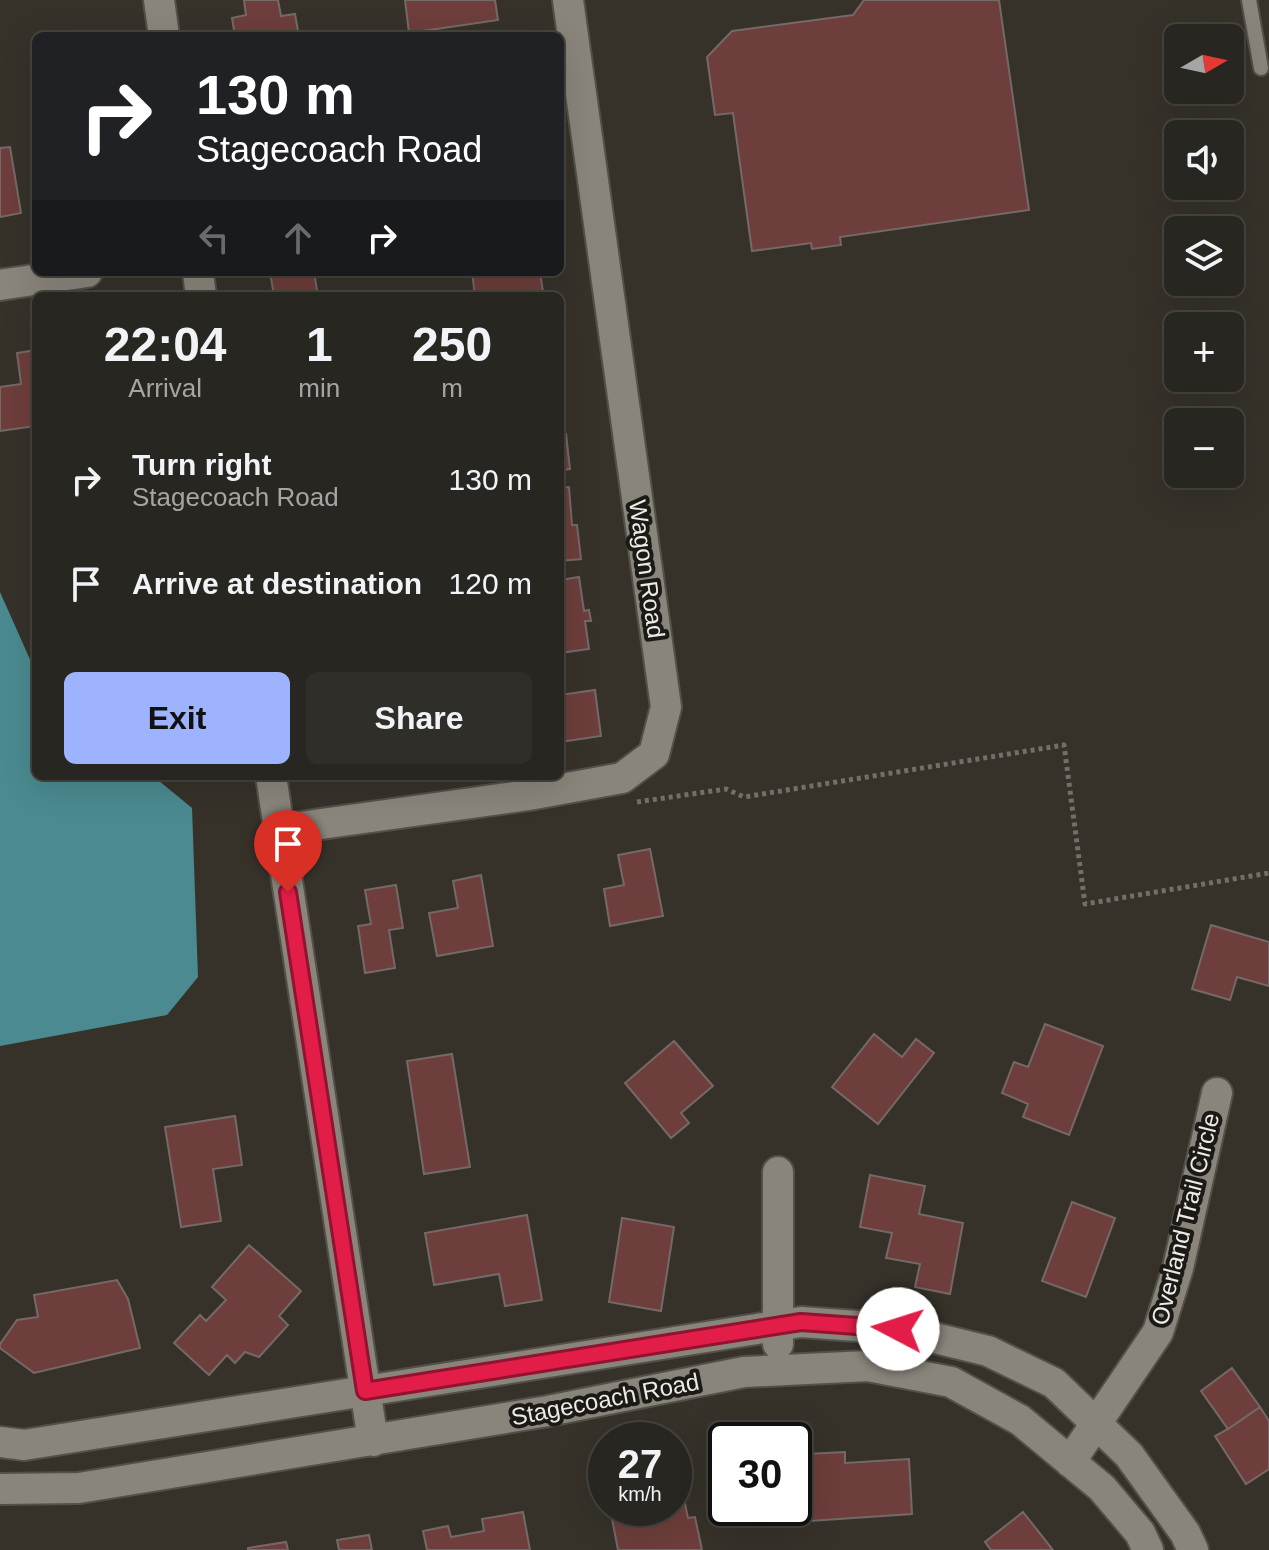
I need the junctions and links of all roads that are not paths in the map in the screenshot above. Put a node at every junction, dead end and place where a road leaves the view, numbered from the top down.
1 (159, 0) edge
2 (568, 0) edge
3 (1249, 0) edge
4 (163, 32) edge
5 (1261, 68) dead end
6 (60, 276) edge
7 (0, 285) edge
8 (272, 780) edge
9 (278, 830) junction
10 (1217, 1093) dead end
11 (778, 1172) dead end
12 (777, 1325) junction
13 (780, 1370) junction
14 (365, 1391) junction
15 (1097, 1424) junction
16 (373, 1441) junction
17 (0, 1442) edge
18 (1070, 1462) junction
19 (0, 1489) edge
20 (1148, 1550) edge
21 (1193, 1550) edge

1 - 4 street
2 - 9 street, Wagon Road
3 - 5 lane
6 - 7 street
8 - 9 street
9 - 14 street
10 - 15 street, Overland Trail Circle
11 - 12 street
12 - 13 street
12 - 14 street, Stagecoach Road
12 - 15 street, Stagecoach Road
13 - 16 street, Stagecoach Road
13 - 18 street, Stagecoach Road
14 - 16 street
14 - 17 street, Stagecoach Road
15 - 18 street, Overland Trail Circle
15 - 21 street, Stagecoach Road
16 - 19 street, Stagecoach Road
18 - 20 street, Stagecoach Road

